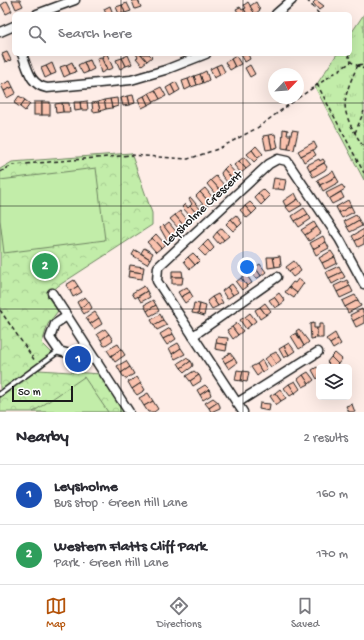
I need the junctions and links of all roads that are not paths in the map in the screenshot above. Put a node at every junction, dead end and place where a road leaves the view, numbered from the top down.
1 (75, 0) edge
2 (292, 0) edge
3 (42, 12) edge
4 (278, 12) edge
5 (12, 29) edge
6 (0, 32) edge
7 (23, 56) edge
8 (201, 56) edge
9 (277, 277) dead end
10 (364, 284) edge
11 (52, 293) dead end
12 (67, 316) junction
13 (193, 336) junction
14 (59, 350) junction
15 (318, 352) dead end
16 (97, 361) junction
17 (0, 394) edge
18 (238, 403) junction
19 (129, 412) edge
20 (243, 412) edge

1 - 3 street
2 - 4 street
5 - 6 street
7 - 8 street
9 - 13 street
10 - 13 street, Leysholme Crescent
11 - 12 street
12 - 14 street
12 - 16 street
13 - 18 street, Leysholme Crescent
14 - 16 street
14 - 17 lane
15 - 18 street
16 - 19 street
18 - 20 street, Leysholme Crescent

